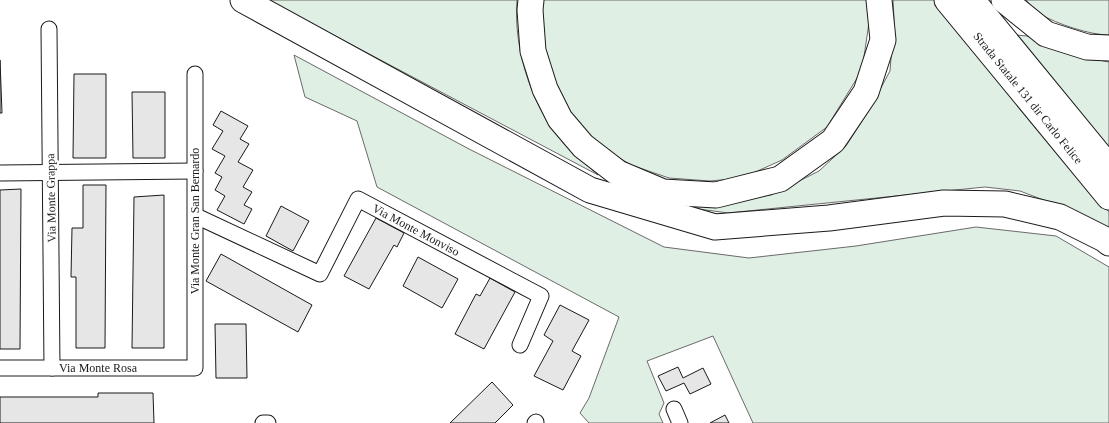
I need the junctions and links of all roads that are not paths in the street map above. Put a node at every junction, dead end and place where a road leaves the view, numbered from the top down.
1 (243, 0) edge
2 (531, 0) edge
3 (880, 0) edge
4 (947, 0) edge
5 (972, 0) edge
6 (1004, 0) edge
7 (49, 29) dead end
8 (1109, 48) edge
9 (195, 74) dead end
10 (1109, 167) edge
11 (195, 171) junction
12 (0, 173) edge
13 (50, 173) junction
14 (1109, 197) edge
15 (196, 216) junction
16 (1109, 243) edge
17 (520, 345) dead end
18 (0, 368) edge
19 (52, 368) junction
20 (195, 368) joint
21 (263, 423) edge
22 (268, 423) edge

1 - 16 highway
2 - 3 highway
4 - 14 highway, Strada Statale 131 dir Carlo Felice
5 - 10 highway, Strada Statale 131 dir Carlo Felice
6 - 8 highway
7 - 13 street, Via Monte Grappa
9 - 11 street, Via Monte Gran San Bernardo
11 - 13 street
11 - 15 street, Via Monte Gran San Bernardo
12 - 13 street
13 - 19 street, Via Monte Grappa
15 - 17 street, Via Monte Monviso
15 - 20 street, Via Monte Gran San Bernardo
18 - 19 street, Via Monte Rosa
19 - 20 street, Via Monte Rosa
21 - 22 street

